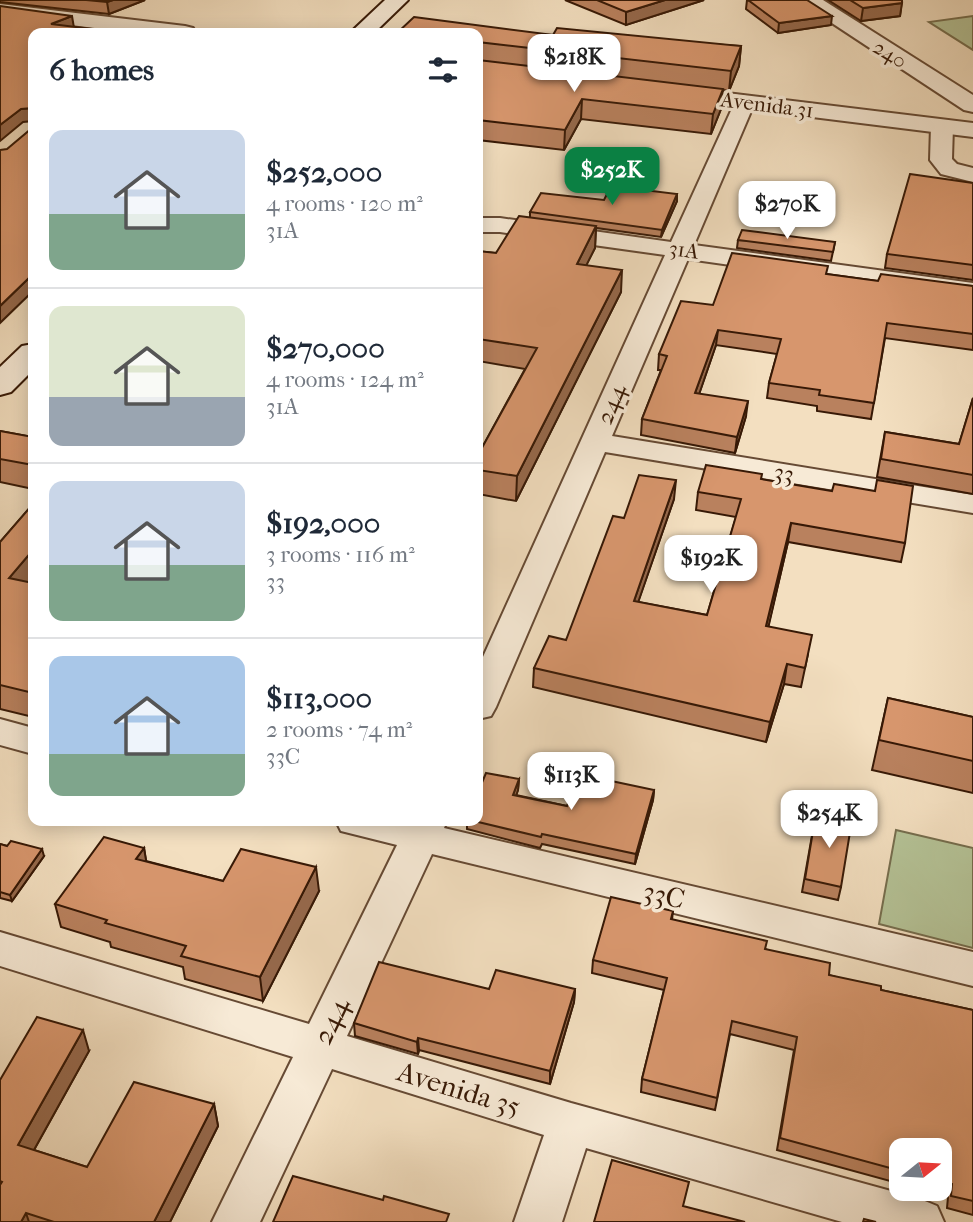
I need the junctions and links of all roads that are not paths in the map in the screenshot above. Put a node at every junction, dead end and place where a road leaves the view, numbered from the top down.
1 (397, 0) edge
2 (808, 0) edge
3 (0, 10) edge
4 (128, 28) edge
5 (366, 28) edge
6 (650, 91) edge
7 (745, 102) junction
8 (973, 105) edge
9 (942, 126) junction
10 (973, 130) edge
11 (973, 175) edge
12 (483, 225) edge
13 (680, 250) junction
14 (973, 291) edge
15 (28, 358) edge
16 (0, 385) edge
17 (595, 442) junction
18 (973, 504) edge
19 (483, 696) edge
20 (0, 732) edge
21 (28, 739) edge
22 (398, 826) edge
23 (424, 829) edge
24 (0, 949) edge
25 (973, 969) edge
26 (318, 1046) junction
27 (571, 1123) junction
28 (236, 1222) edge
29 (538, 1222) edge
30 (920, 1222) edge

1 - 5 street
2 - 8 street, 240
3 - 4 street
6 - 7 street, Avenida 31
7 - 9 street, Avenida 31
7 - 13 street, 244
9 - 10 street, Avenida 31
9 - 11 street
12 - 13 street, 31A
13 - 14 street, 31A
13 - 17 street, 244
15 - 16 street
17 - 18 street, 33
17 - 19 street, 244
20 - 21 street
22 - 23 street, 33C
23 - 25 street, 33C
23 - 26 street, 244
24 - 26 street, Avenida 35
26 - 27 street, Avenida 35
26 - 28 street, 244
27 - 29 street
27 - 30 street, Avenida 35

